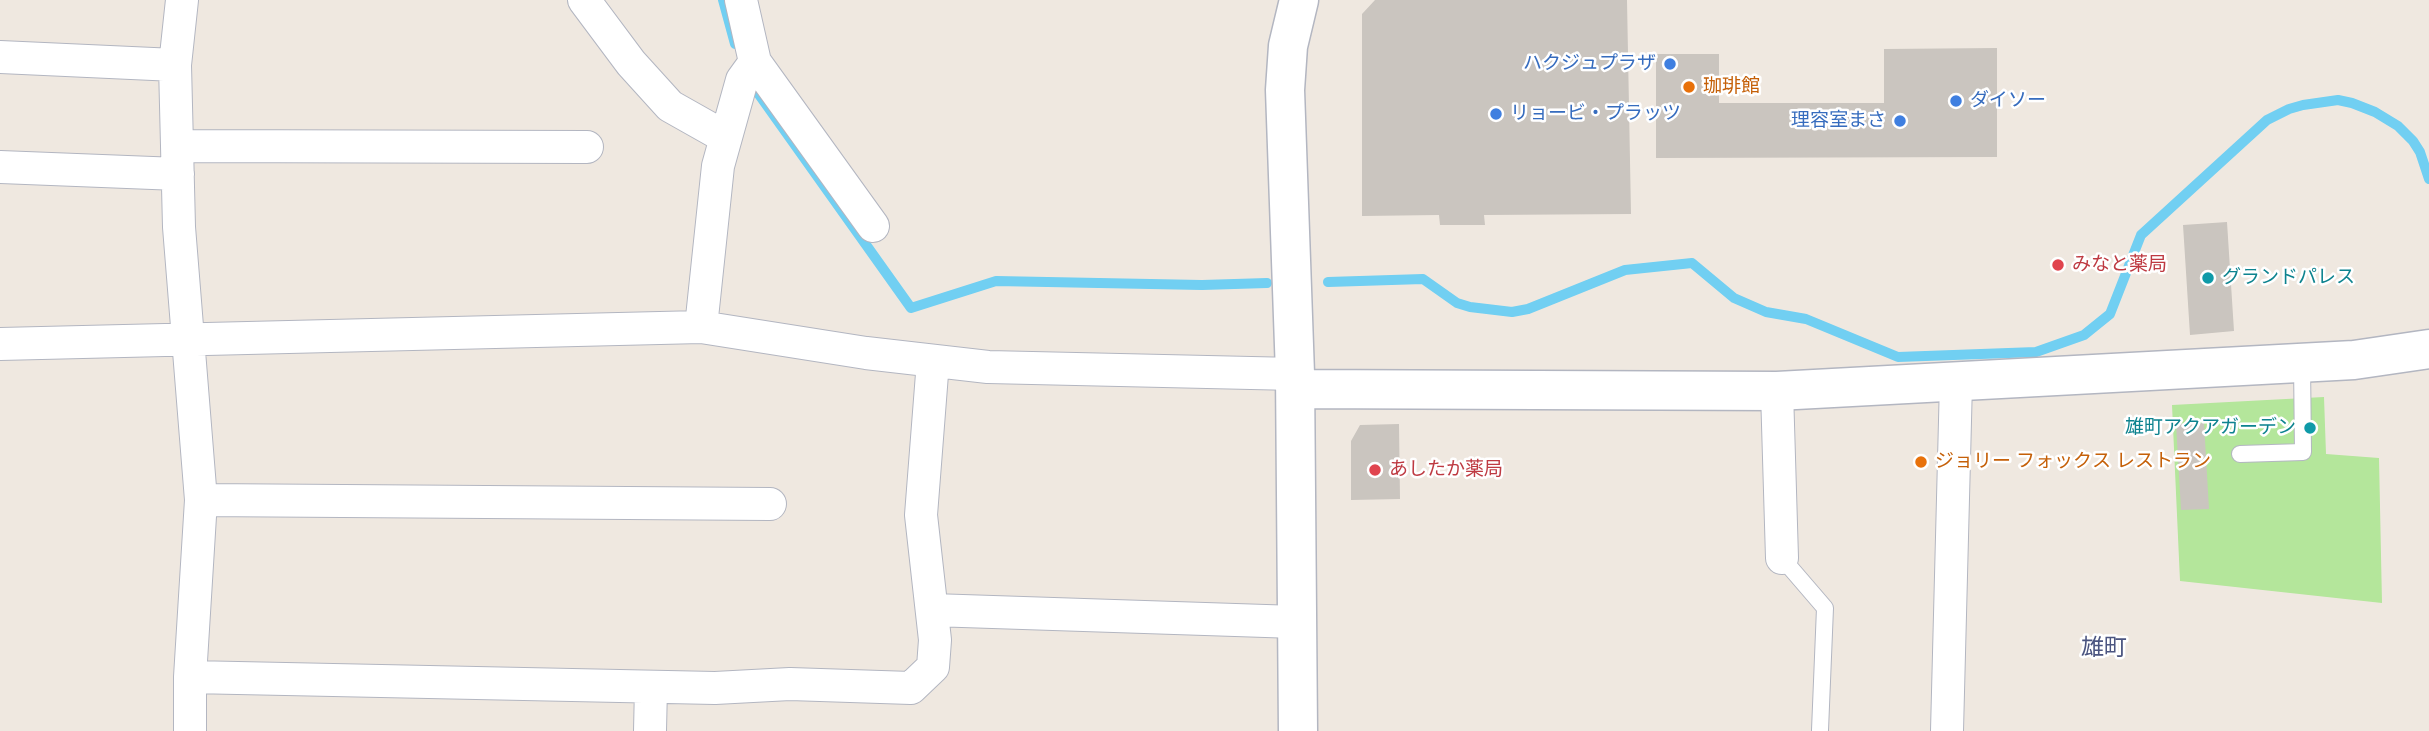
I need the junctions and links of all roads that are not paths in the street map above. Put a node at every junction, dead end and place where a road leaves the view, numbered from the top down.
1 (182, 0) edge
2 (584, 0) edge
3 (741, 0) edge
4 (1299, 0) edge
5 (0, 57) edge
6 (175, 65) junction
7 (749, 70) junction
8 (726, 137) junction
9 (587, 147) dead end
10 (177, 160) junction
11 (0, 167) edge
12 (873, 226) dead end
13 (701, 327) junction
14 (187, 338) junction
15 (0, 344) edge
16 (2429, 349) edge
17 (933, 361) junction
18 (2302, 363) junction
19 (1295, 382) junction
20 (1956, 382) junction
21 (1777, 391) junction
22 (2240, 454) dead end
23 (201, 500) junction
24 (770, 503) dead end
25 (1782, 558) joint
26 (932, 610) junction
27 (1296, 622) junction
28 (190, 677) junction
29 (651, 687) junction
30 (1820, 730) edge
31 (190, 731) edge
32 (650, 731) edge
33 (1298, 731) edge
34 (1947, 731) edge

1 - 6 street
2 - 8 street
3 - 7 street
4 - 19 street
5 - 6 street
6 - 10 street
7 - 8 street
7 - 12 street
8 - 13 street
9 - 10 street
10 - 11 street
10 - 14 street
13 - 14 street
13 - 17 street
14 - 15 street
14 - 23 street
16 - 18 street
17 - 19 street
17 - 26 street
18 - 20 street
18 - 22 lane
19 - 21 street
19 - 27 street
20 - 21 street
20 - 34 street
21 - 25 street
23 - 24 street
23 - 28 street
25 - 30 lane
26 - 27 street
26 - 29 street
27 - 33 street
28 - 29 street
28 - 31 street
29 - 32 street

